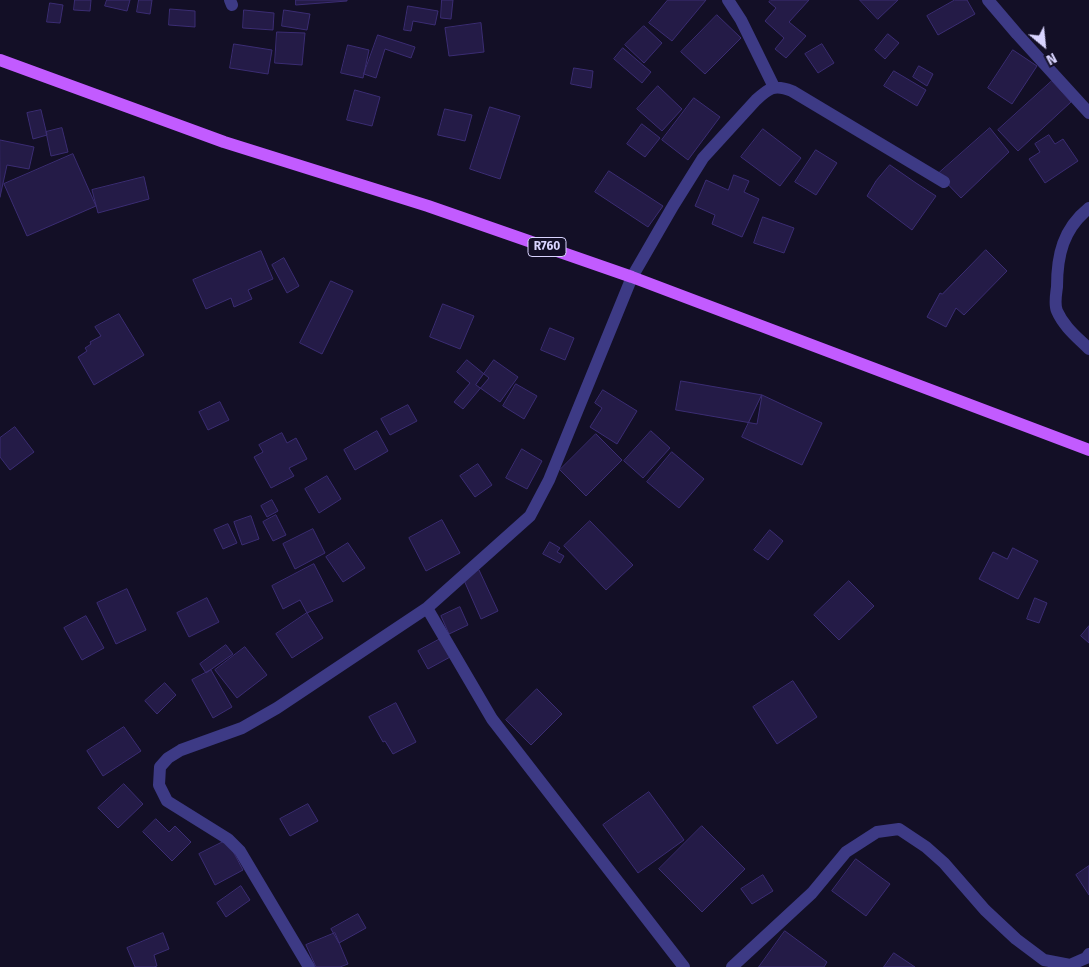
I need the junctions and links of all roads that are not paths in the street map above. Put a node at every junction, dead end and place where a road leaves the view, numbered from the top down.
1 (728, 0) edge
2 (988, 0) edge
3 (0, 60) edge
4 (774, 87) junction
5 (1089, 113) edge
6 (944, 182) dead end
7 (1089, 208) edge
8 (632, 277) junction
9 (1089, 349) edge
10 (1089, 450) edge
11 (428, 608) junction
12 (1089, 954) edge
13 (309, 967) edge
14 (684, 967) edge
15 (732, 967) edge

1 - 4 street
2 - 5 street
3 - 8 main road, R760
4 - 6 street
4 - 8 street
7 - 9 street
8 - 10 main road, R760
8 - 11 street
11 - 13 street
11 - 14 street
12 - 15 street

